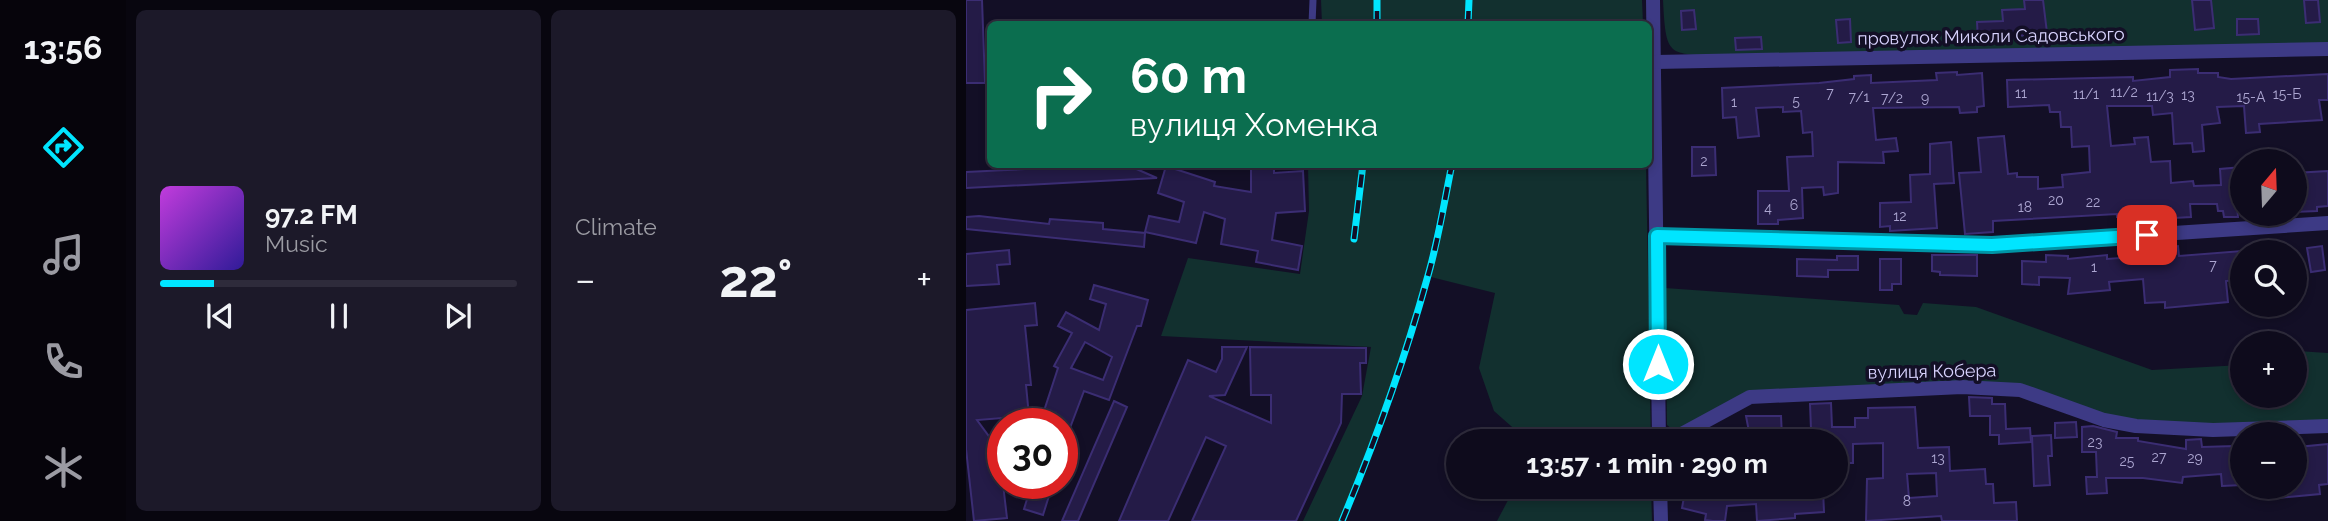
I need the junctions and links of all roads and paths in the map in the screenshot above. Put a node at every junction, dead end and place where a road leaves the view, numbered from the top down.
1 (1313, 0) edge
2 (1653, 0) edge
3 (1312, 21) edge
4 (2328, 49) edge
5 (1656, 62) junction
6 (2328, 223) edge
7 (1657, 236) junction
8 (2328, 426) edge
9 (1659, 429) edge
10 (1691, 429) edge
11 (1660, 499) edge
12 (1661, 521) edge

1 - 3 lane
2 - 5 street
4 - 5 street, провулок Миколи Садовського
5 - 7 street
6 - 7 street
7 - 9 street
8 - 10 street, вулиця Кобера
11 - 12 street

